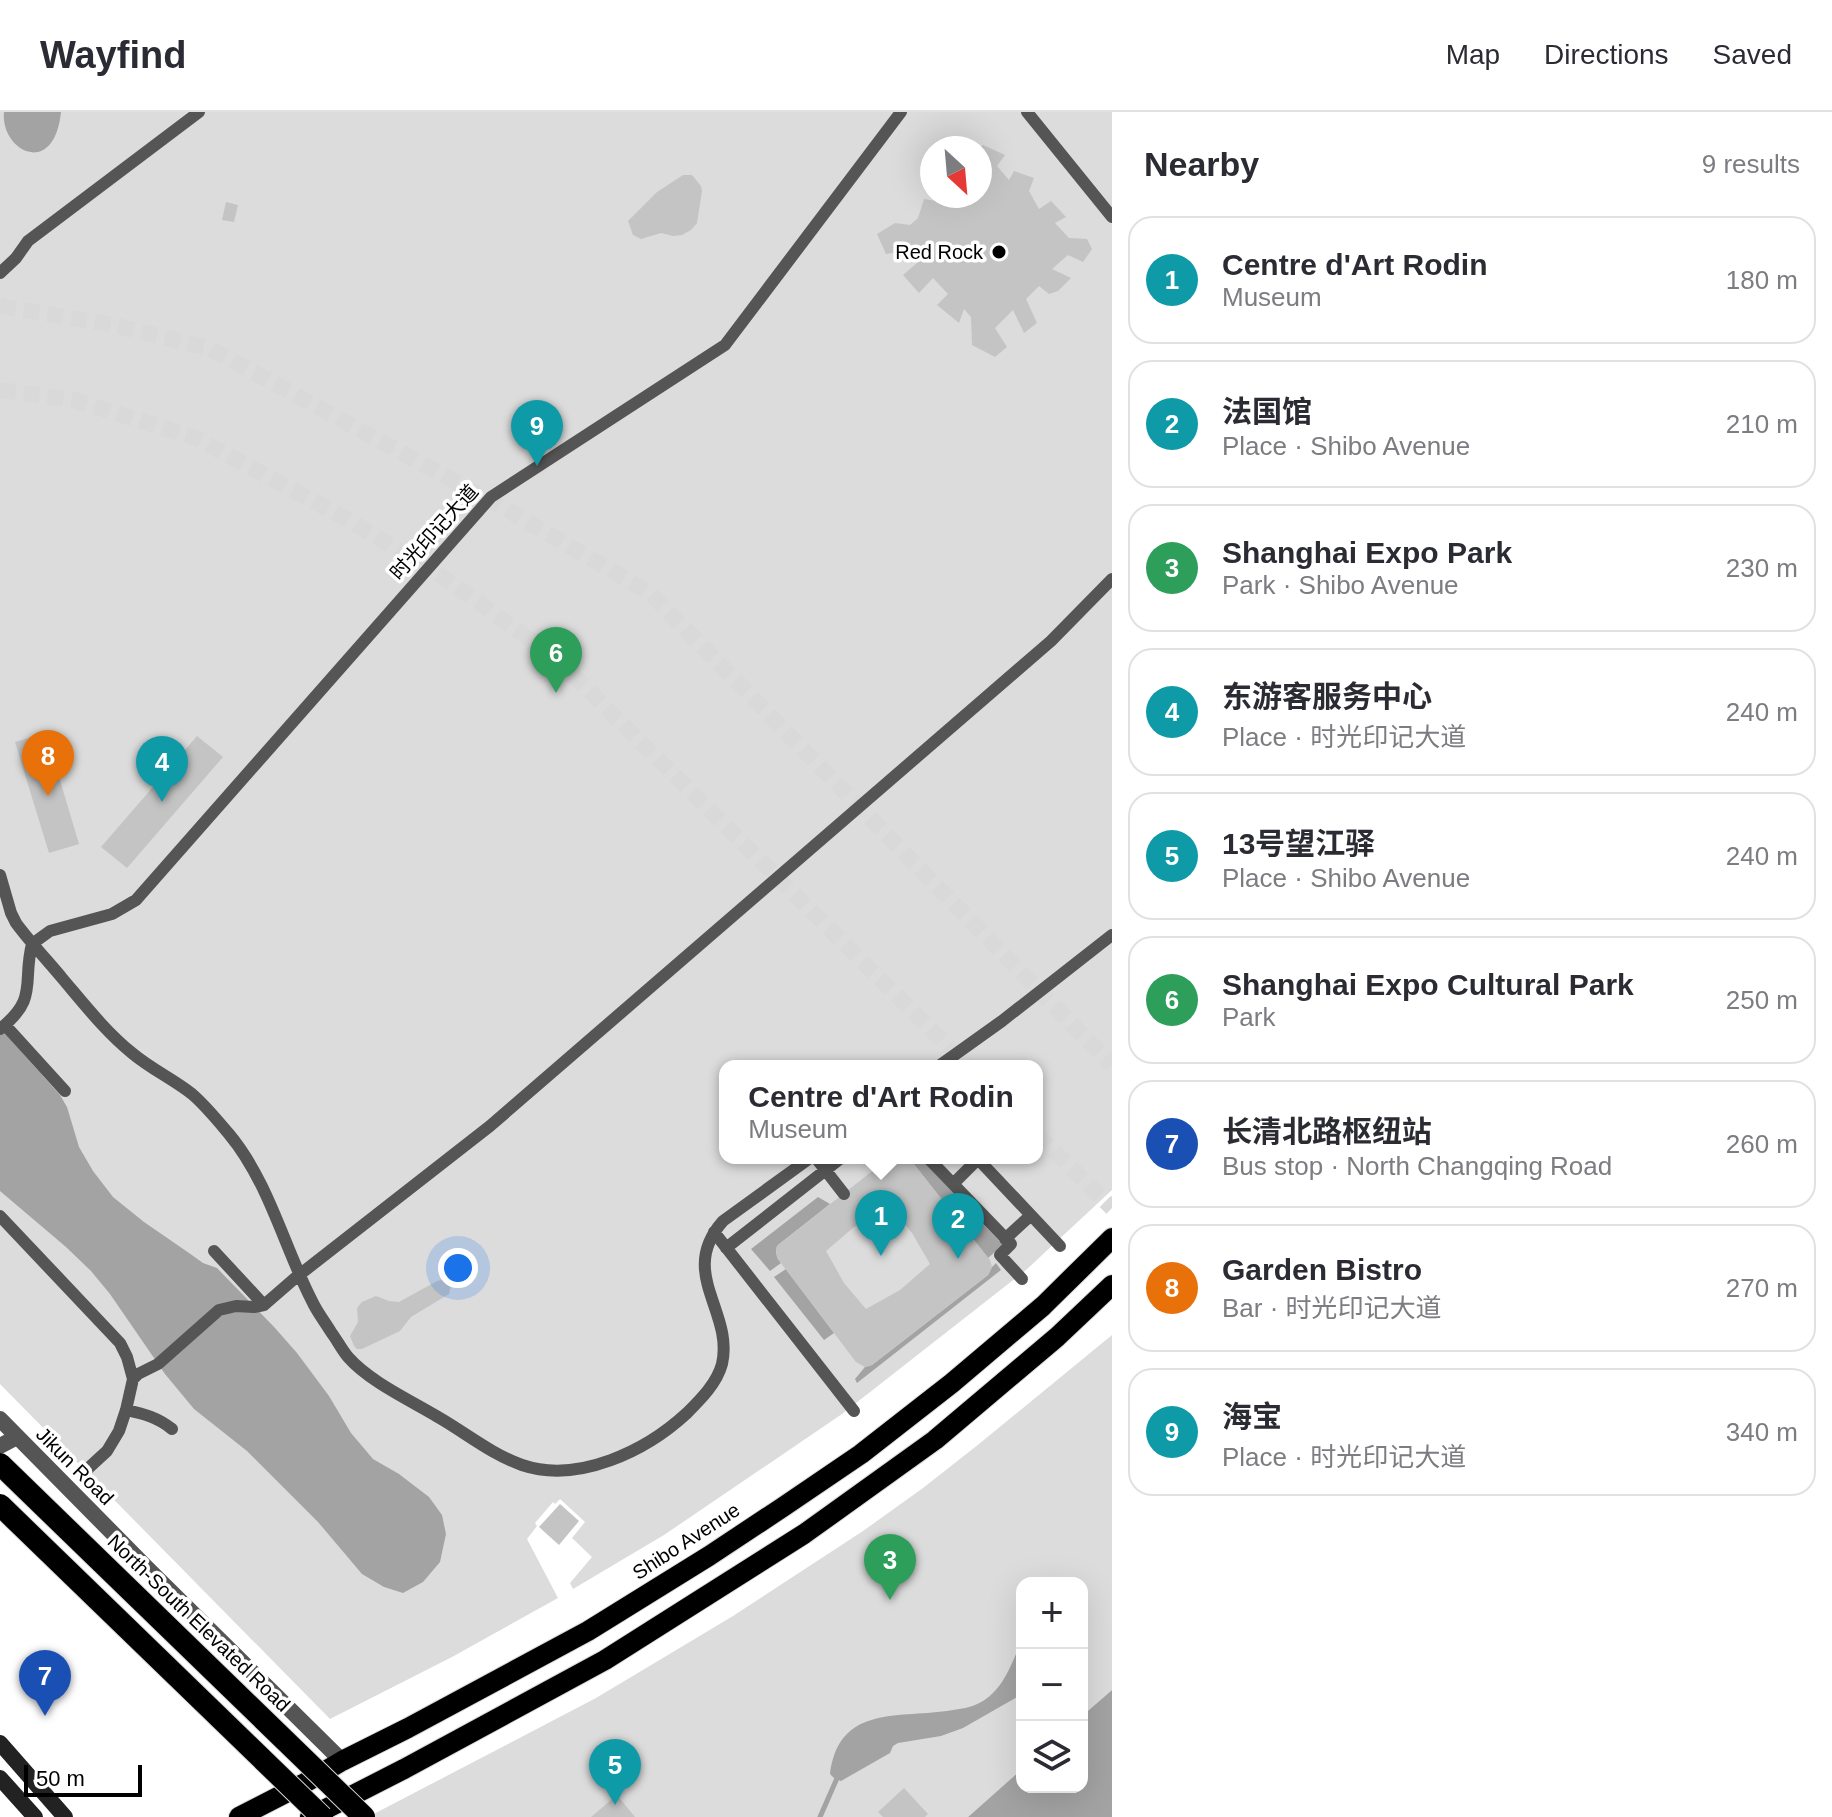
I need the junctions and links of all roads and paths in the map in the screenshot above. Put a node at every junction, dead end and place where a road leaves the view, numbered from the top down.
1 (199, 112) edge
2 (901, 112) edge
3 (1027, 112) edge
4 (1112, 217) edge
5 (0, 273) edge
6 (1112, 579) edge
7 (0, 875) edge
8 (1112, 935) edge
9 (32, 944) junction
10 (3, 1027) edge
11 (947, 1060) edge
12 (65, 1091) dead end
13 (802, 1164) edge
14 (821, 1164) edge
15 (834, 1164) edge
16 (934, 1164) edge
17 (971, 1164) edge
18 (983, 1164) edge
19 (826, 1170) junction
20 (953, 1184) junction
21 (844, 1194) dead end
22 (1031, 1215) junction
23 (0, 1216) edge
24 (714, 1232) junction
25 (1112, 1238) edge
26 (1005, 1239) junction
27 (1060, 1246) dead end
28 (726, 1248) junction
29 (214, 1251) dead end
30 (300, 1276) junction
31 (1022, 1279) dead end
32 (1112, 1285) edge
33 (264, 1305) junction
34 (133, 1379) junction
35 (126, 1410) junction
36 (854, 1411) dead end
37 (0, 1419) edge
38 (172, 1429) dead end
39 (17, 1437) junction
40 (0, 1446) edge
41 (0, 1464) edge
42 (82, 1474) dead end
43 (0, 1505) edge
44 (0, 1743) edge
45 (342, 1761) junction
46 (0, 1778) edge
47 (35, 1817) edge
48 (65, 1817) edge
49 (239, 1817) edge
50 (310, 1817) edge
51 (322, 1817) edge
52 (364, 1817) edge

1 - 5 street
2 - 9 street, 时光印记大道
3 - 4 street
6 - 30 street
7 - 9 street
8 - 11 street
9 - 10 street
9 - 30 street
10 - 12 street
13 - 24 street
14 - 19 street
15 - 19 street
16 - 20 street
17 - 20 street
18 - 22 street
19 - 21 street
19 - 28 street
20 - 26 street
22 - 26 street
22 - 27 street
23 - 34 street
24 - 28 street
24 - 30 street
25 - 45 main road, Shibo Avenue
26 - 31 street
28 - 36 street
29 - 33 street
30 - 33 street
32 - 50 main road
33 - 34 street
34 - 35 street
35 - 38 street
35 - 42 street
37 - 39 street, Jikun Road
39 - 40 street
39 - 45 street, Jikun Road
41 - 52 highway, North-South Elevated Road, bridge
43 - 51 highway, bridge
44 - 48 main road
45 - 49 main road, Shibo Avenue
46 - 47 main road

